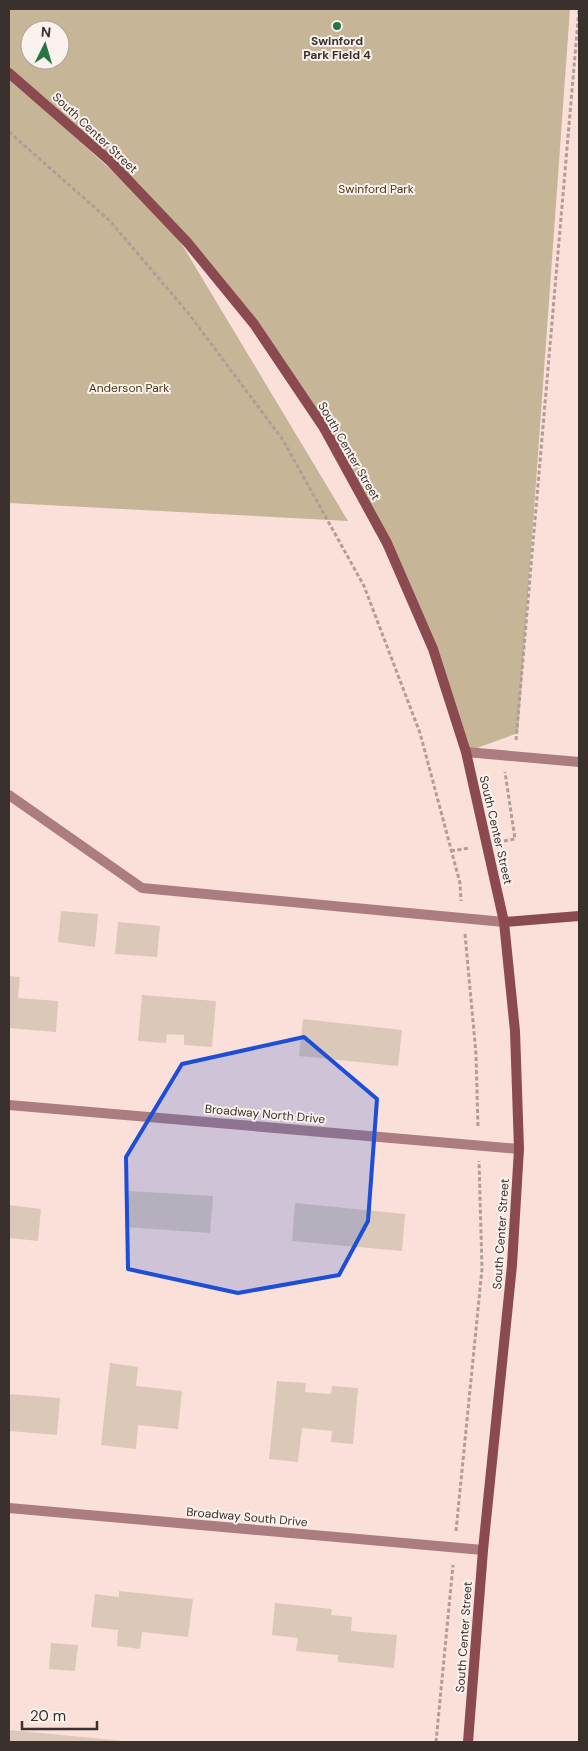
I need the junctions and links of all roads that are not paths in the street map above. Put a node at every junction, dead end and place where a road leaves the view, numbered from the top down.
1 (9, 73) edge
2 (466, 752) junction
3 (579, 762) edge
4 (9, 795) edge
5 (579, 916) edge
6 (504, 922) junction
7 (9, 1104) edge
8 (519, 1149) junction
9 (9, 1508) edge
10 (483, 1550) junction
11 (468, 1742) edge

1 - 2 main road, South Center Street
2 - 3 street
2 - 6 main road, South Center Street
4 - 6 street
5 - 6 main road
6 - 8 main road, South Center Street
7 - 8 street, Broadway North Drive
8 - 10 main road, South Center Street
9 - 10 street, Broadway South Drive
10 - 11 main road, South Center Street

